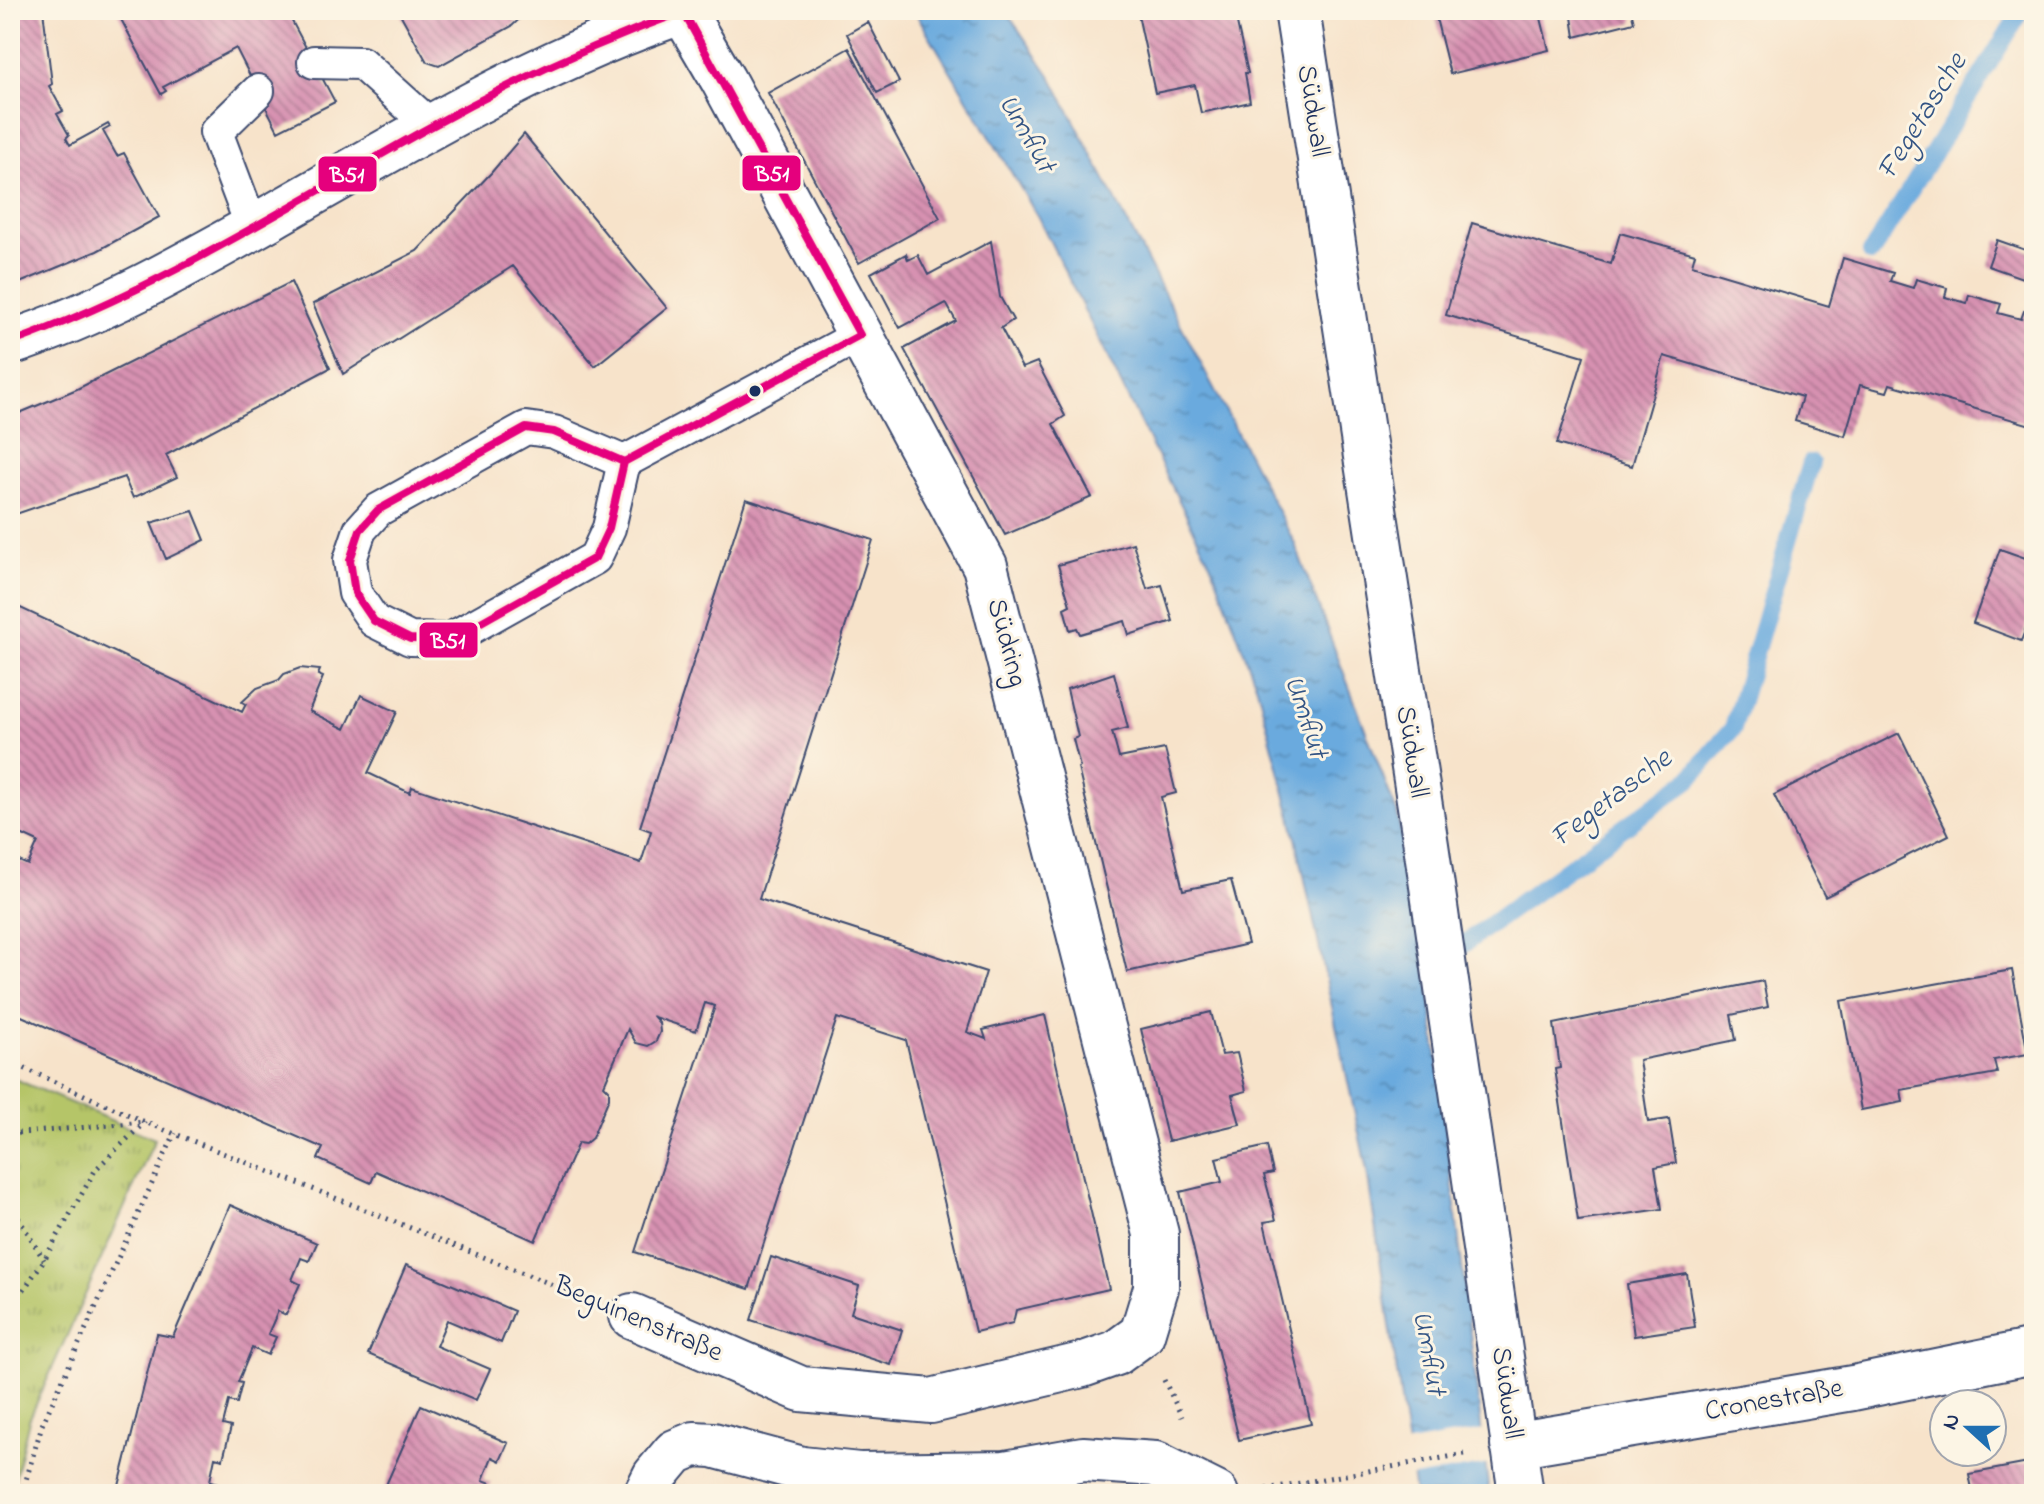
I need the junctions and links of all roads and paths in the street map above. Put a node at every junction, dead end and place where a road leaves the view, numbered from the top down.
1 (684, 10) edge
2 (1297, 10) edge
3 (314, 62) dead end
4 (258, 91) dead end
5 (431, 126) junction
6 (252, 227) junction
7 (860, 335) junction
8 (10, 343) edge
9 (624, 462) junction
10 (10, 1062) edge
11 (145, 1122) junction
12 (175, 1133) junction
13 (10, 1134) edge
14 (10, 1204) edge
15 (44, 1260) junction
16 (10, 1310) edge
17 (632, 1316) joint
18 (1142, 1334) joint
19 (2034, 1351) edge
20 (1513, 1445) junction
21 (1466, 1454) dead end
22 (1004, 1484) edge
23 (1263, 1489) dead end
24 (22, 1494) edge
25 (646, 1494) edge
26 (1216, 1494) edge
27 (1521, 1494) edge

1 - 5 street
1 - 7 street, Südring
2 - 20 street, Südwall
3 - 5 lane
4 - 6 lane
5 - 6 street
6 - 8 street
7 - 9 lane
7 - 18 street, Südring
9 - 9 lane
10 - 11 path, Beguinenstraße
11 - 12 path, Beguinenstraße
11 - 13 path
11 - 15 path
12 - 17 path, Beguinenstraße
12 - 24 path
14 - 15 path
15 - 16 path
17 - 18 street, Beguinenstraße
19 - 20 street, Cronestraße
20 - 27 street, Südwall
21 - 23 path
22 - 25 street
22 - 26 street

